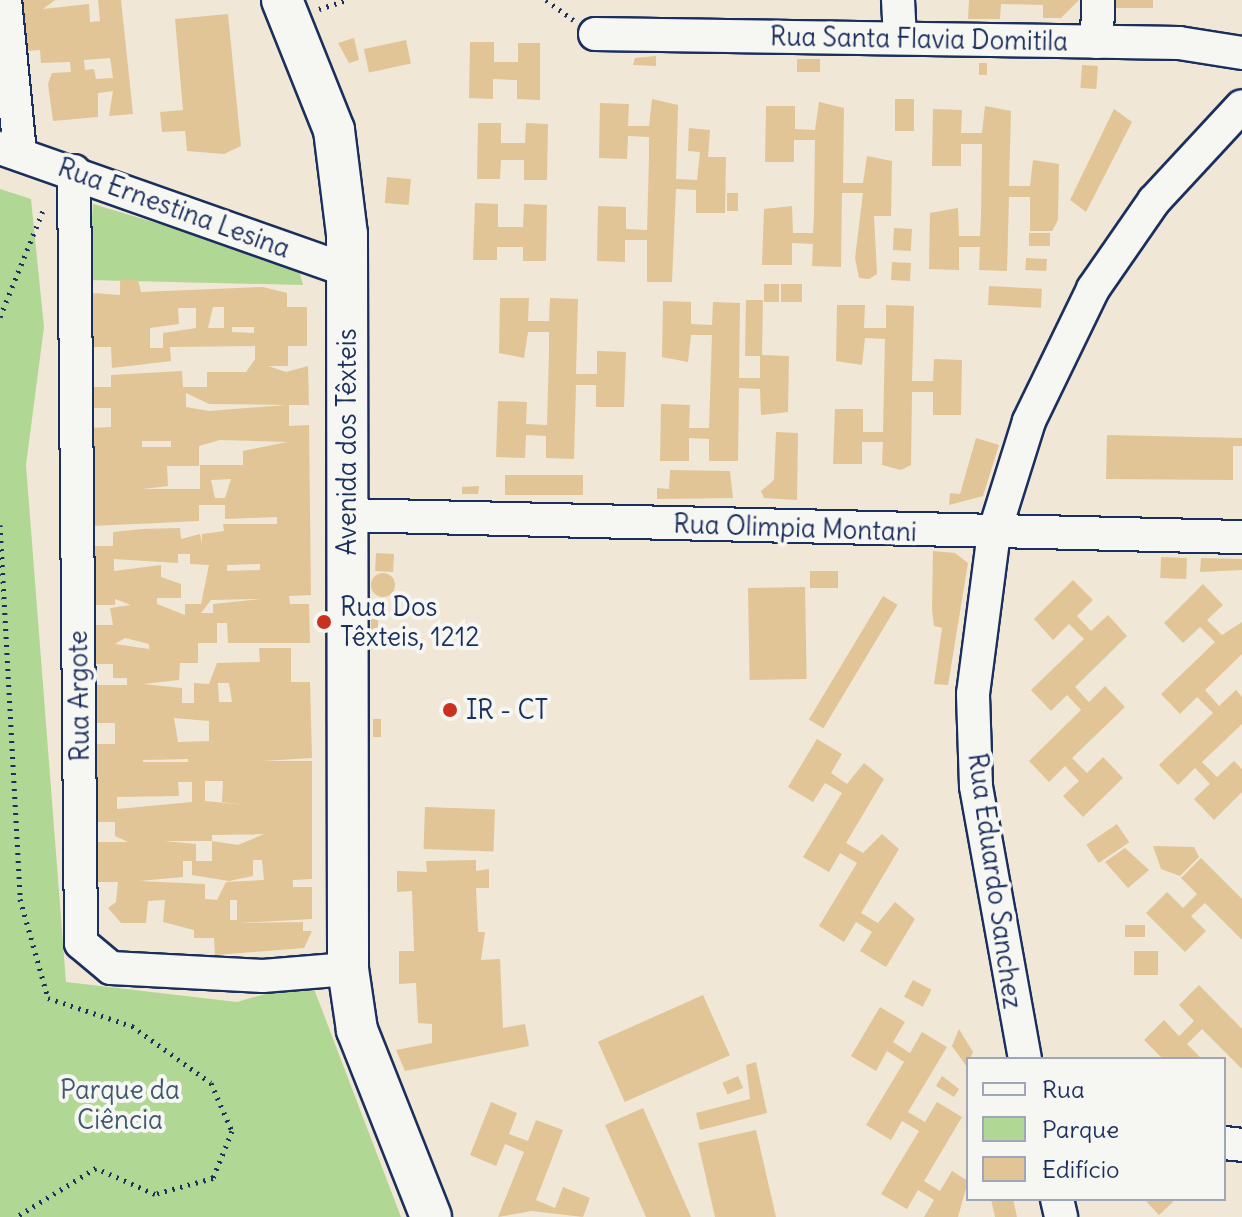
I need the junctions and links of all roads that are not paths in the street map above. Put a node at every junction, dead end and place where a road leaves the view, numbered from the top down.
1 (5, 0) edge
2 (282, 0) edge
3 (898, 0) edge
4 (1098, 0) edge
5 (595, 34) dead end
6 (900, 38) junction
7 (1097, 42) junction
8 (1242, 53) edge
9 (1242, 106) edge
10 (10, 151) edge
11 (67, 169) junction
12 (347, 270) junction
13 (347, 515) junction
14 (994, 533) junction
15 (1242, 537) edge
16 (348, 969) junction
17 (1025, 1057) edge
18 (431, 1217) edge

1 - 10 street
2 - 12 main road, Avenida dos Têxteis
3 - 6 street
4 - 7 street
5 - 6 street, Rua Santa Flavia Domitila
6 - 7 street, Rua Santa Flavia Domitila
7 - 8 street, Rua Santa Flavia Domitila
9 - 14 street, Rua Eduardo Sanchez
10 - 11 street, Rua Ernestina Lesina
11 - 12 street, Rua Ernestina Lesina
11 - 16 street, Rua Argote
12 - 13 main road, Avenida dos Têxteis
13 - 14 street, Rua Olimpia Montani
13 - 16 main road, Avenida dos Têxteis
14 - 15 street, Rua Olimpia Montani
14 - 17 street, Rua Eduardo Sanchez
16 - 18 main road, Avenida dos Têxteis

